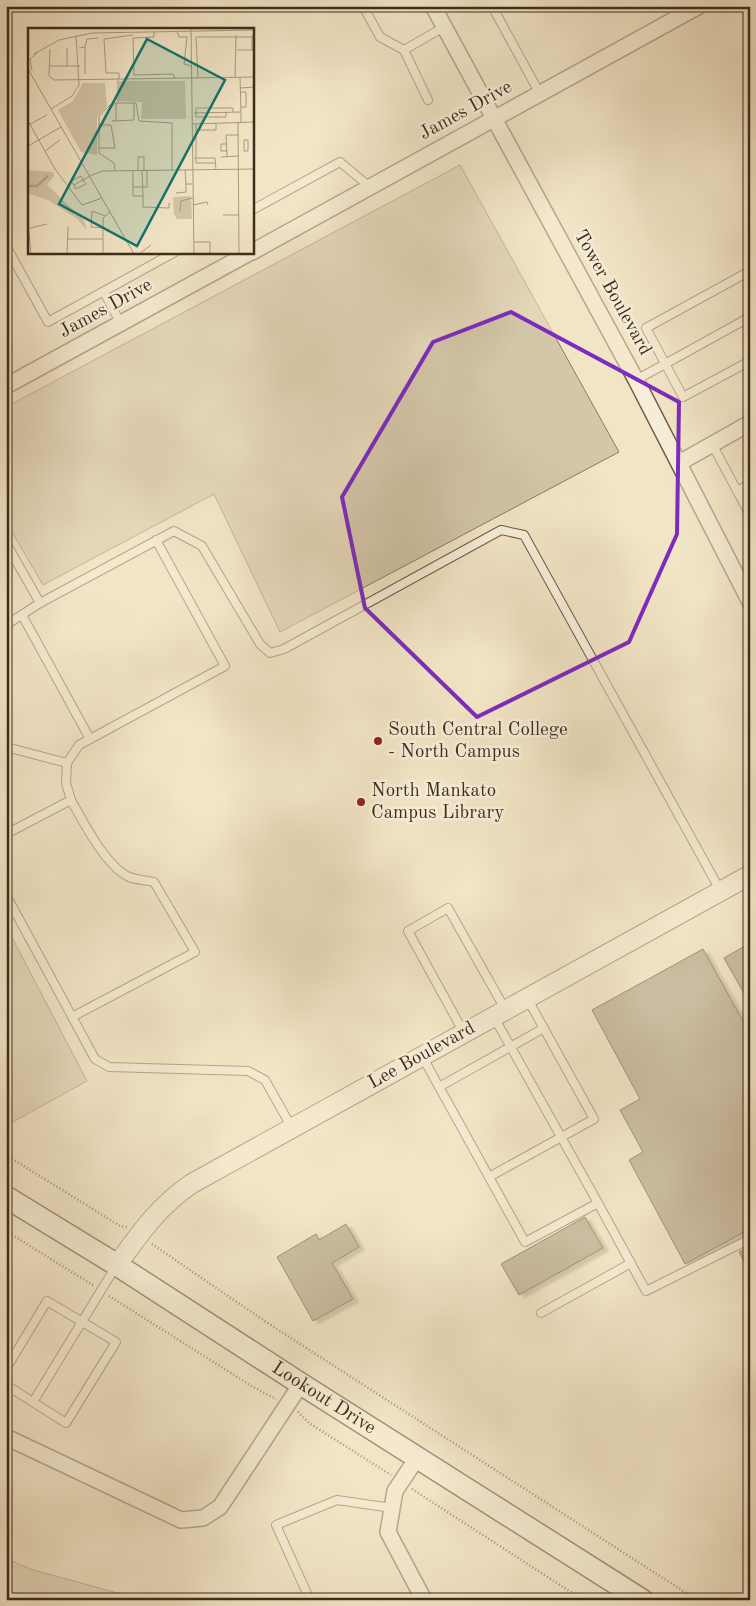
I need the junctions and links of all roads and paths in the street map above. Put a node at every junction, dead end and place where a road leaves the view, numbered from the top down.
1 (364, 6) edge
2 (433, 6) edge
3 (492, 6) edge
4 (699, 6) edge
5 (444, 27) junction
6 (404, 50) junction
7 (540, 94) junction
8 (428, 100) dead end
9 (493, 118) junction
10 (370, 187) junction
11 (254, 209) edge
12 (6, 246) edge
13 (254, 250) edge
14 (171, 254) edge
15 (247, 254) edge
16 (750, 271) edge
17 (104, 292) junction
18 (750, 317) edge
19 (121, 324) junction
20 (750, 361) edge
21 (665, 363) junction
22 (636, 380) junction
23 (6, 386) edge
24 (750, 423) edge
25 (712, 444) junction
26 (678, 463) junction
27 (750, 484) edge
28 (737, 491) junction
29 (750, 515) edge
30 (156, 540) junction
31 (6, 543) edge
32 (750, 602) edge
33 (40, 603) junction
34 (22, 615) junction
35 (6, 625) edge
36 (90, 739) junction
37 (6, 747) edge
38 (67, 763) junction
39 (71, 800) junction
40 (6, 834) edge
41 (750, 875) edge
42 (720, 891) junction
43 (6, 895) edge
44 (527, 998) junction
45 (500, 1013) junction
46 (72, 1017) junction
47 (544, 1028) junction
48 (464, 1033) junction
49 (510, 1046) junction
50 (422, 1056) junction
51 (439, 1087) junction
52 (292, 1128) junction
53 (561, 1137) junction
54 (6, 1155) edge
55 (489, 1177) junction
56 (6, 1197) edge
57 (598, 1203) junction
58 (140, 1234) junction
59 (750, 1239) edge
60 (630, 1264) junction
61 (117, 1265) junction
62 (541, 1313) dead end
63 (82, 1322) junction
64 (6, 1369) edge
65 (301, 1384) junction
66 (6, 1385) edge
67 (33, 1402) junction
68 (6, 1437) edge
69 (418, 1458) junction
70 (392, 1508) junction
71 (310, 1600) edge
72 (424, 1600) edge
73 (642, 1600) edge
74 (698, 1600) edge

1 - 6 lane
2 - 5 street, Tower Boulevard
3 - 7 lane
4 - 7 street, James Drive
5 - 6 lane
5 - 9 street, Tower Boulevard
6 - 8 lane
7 - 9 street, James Drive
9 - 10 street, James Drive
9 - 22 street, Tower Boulevard
10 - 11 lane
10 - 13 street, James Drive
12 - 17 lane
14 - 17 lane
15 - 19 street, James Drive
16 - 21 lane
17 - 19 lane
18 - 21 lane
19 - 23 street, James Drive
20 - 21 lane
21 - 22 lane
22 - 26 street, Tower Boulevard
24 - 25 street
25 - 26 street
25 - 28 lane
26 - 32 street, Tower Boulevard
27 - 28 lane
28 - 29 lane
30 - 33 lane
30 - 36 lane
30 - 42 lane
31 - 33 lane
33 - 34 lane
34 - 35 lane
34 - 36 lane
36 - 38 lane
37 - 38 lane
38 - 39 lane
39 - 40 lane
39 - 46 lane
41 - 42 street, Lee Boulevard
42 - 44 street, Lee Boulevard
43 - 46 lane
44 - 45 street, Lee Boulevard
44 - 47 lane
45 - 48 street, Lee Boulevard
45 - 48 lane
45 - 49 lane
46 - 52 lane
47 - 49 lane
47 - 53 lane
48 - 50 street, Lee Boulevard
49 - 51 lane
49 - 53 lane
50 - 51 lane
50 - 52 street, Lee Boulevard
51 - 55 lane
52 - 58 street, Lee Boulevard
53 - 55 lane
53 - 57 lane
54 - 58 path
55 - 57 lane
56 - 61 main road, Lookout Drive
57 - 60 lane
58 - 61 street, Lee Boulevard
58 - 74 path
59 - 60 lane
60 - 62 lane
61 - 63 lane
61 - 65 main road, Lookout Drive
63 - 64 lane
63 - 67 lane
63 - 67 lane
65 - 68 street
65 - 69 main road, Lookout Drive
66 - 67 lane
69 - 70 street
69 - 73 main road, Lookout Drive
70 - 71 lane
70 - 72 street

